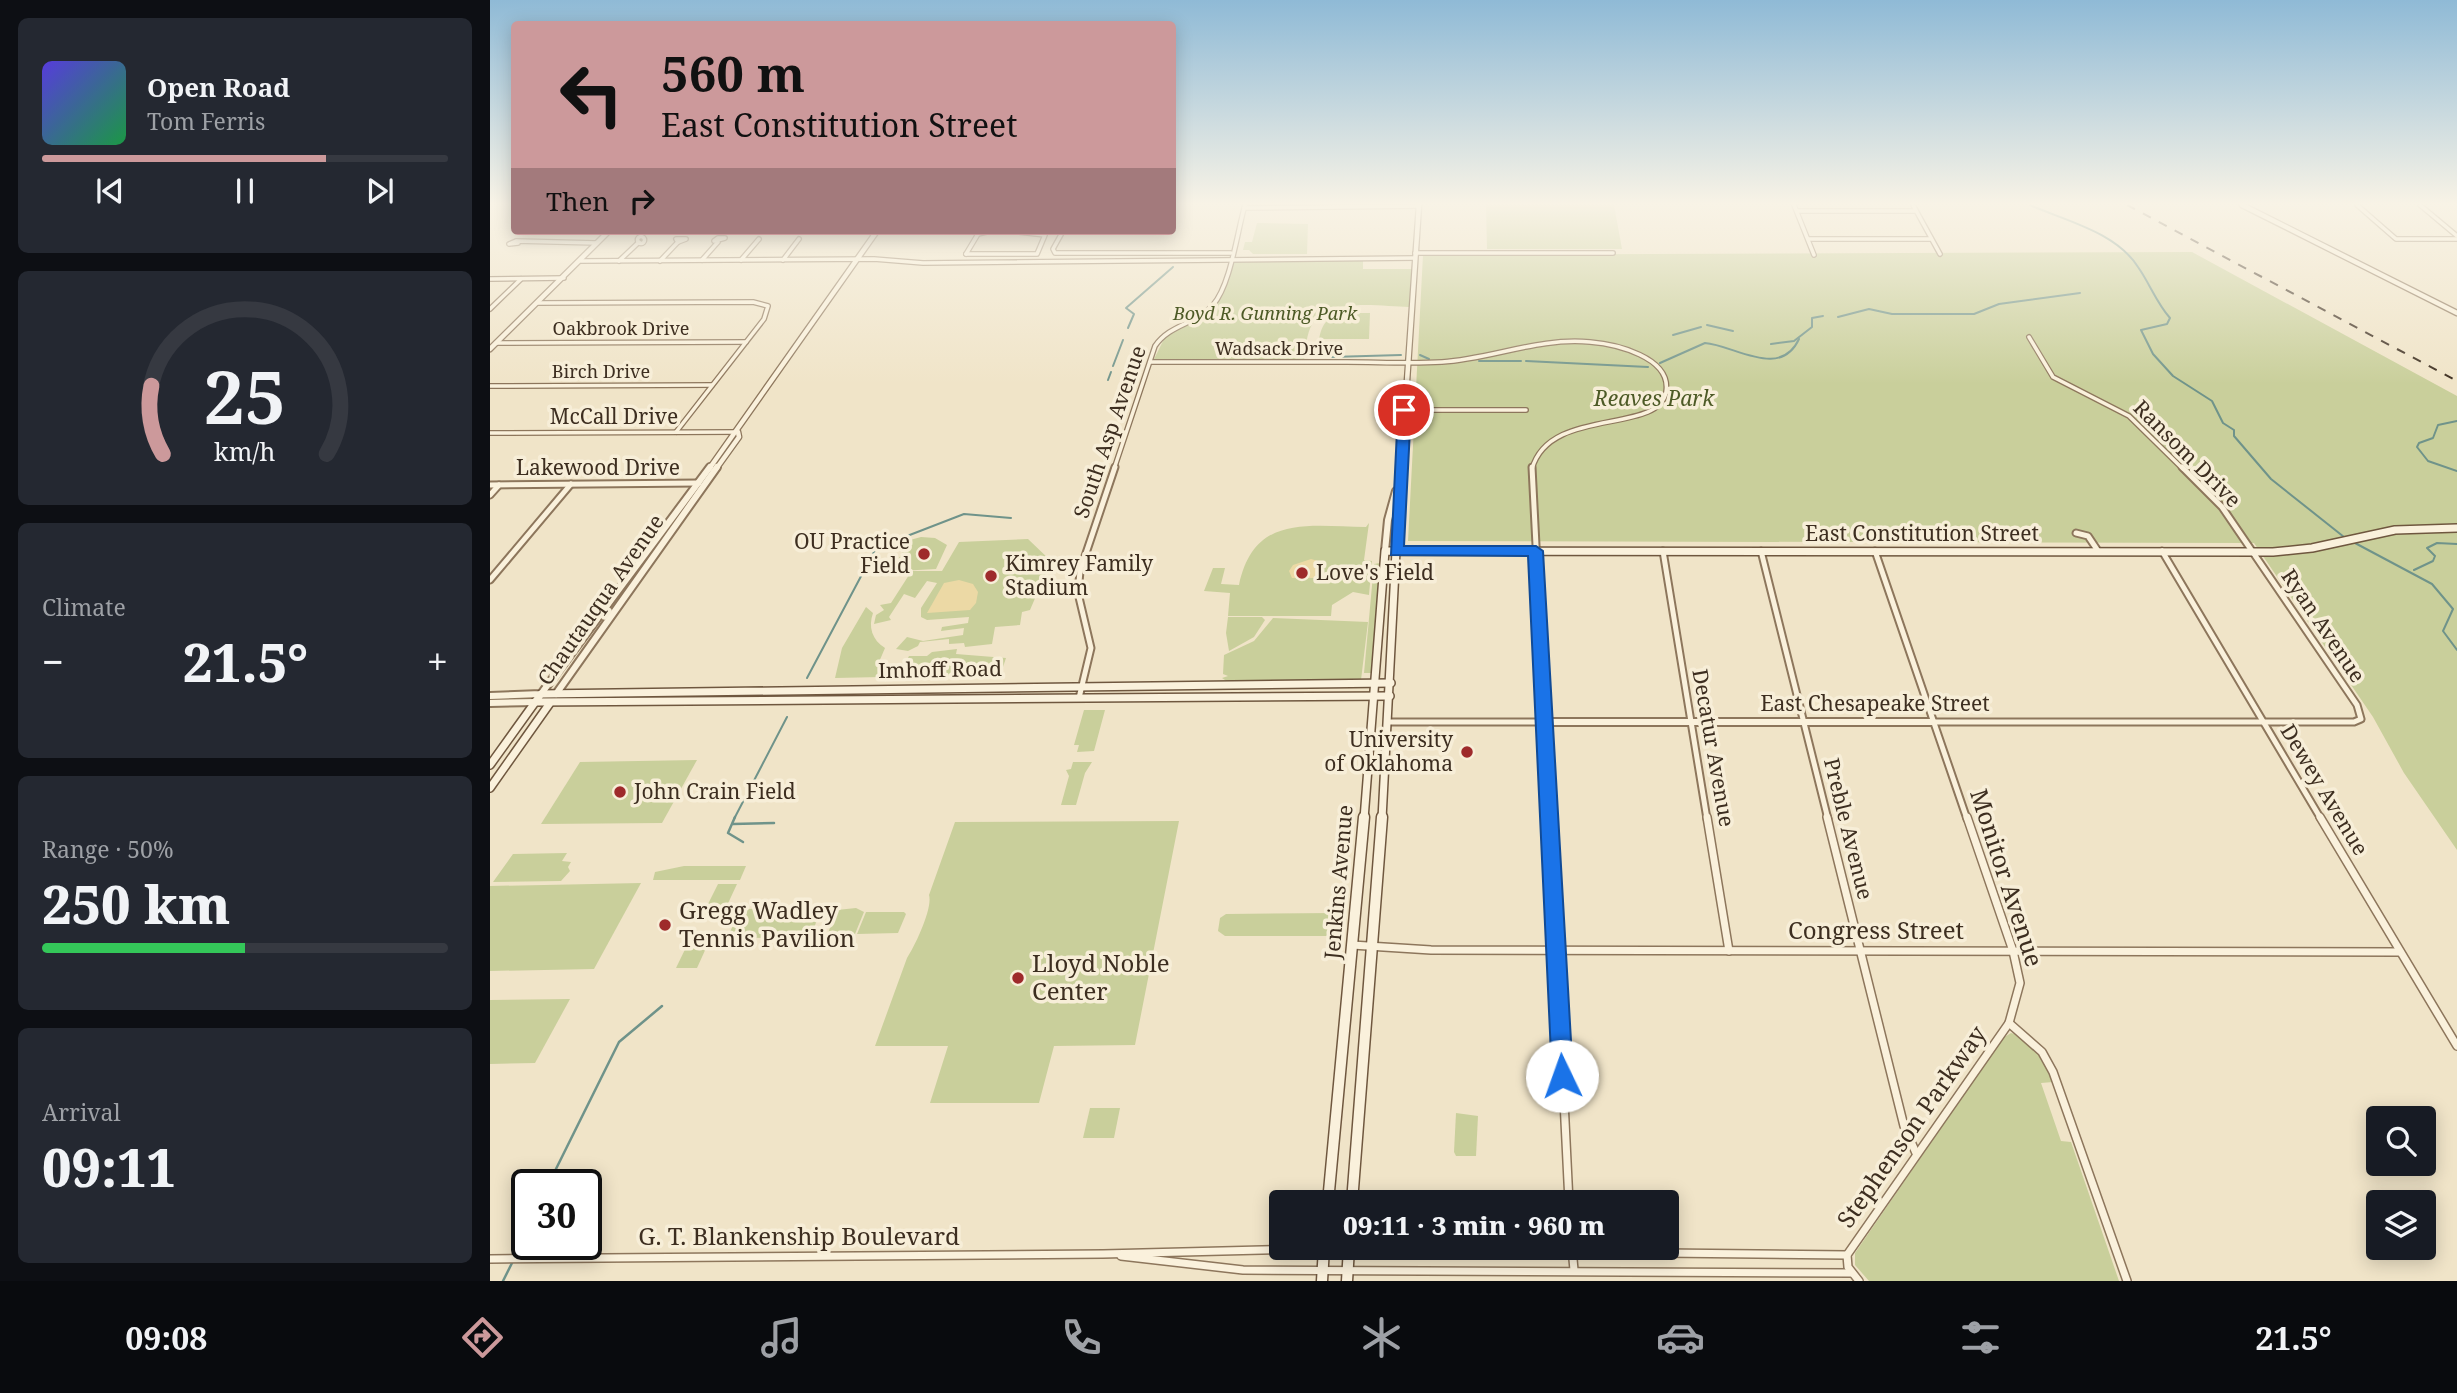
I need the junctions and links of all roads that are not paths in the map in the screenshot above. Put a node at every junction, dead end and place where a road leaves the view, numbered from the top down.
1 (577, 265) edge
2 (854, 265) edge
3 (1227, 265) edge
4 (1414, 265) edge
5 (2361, 265) edge
6 (564, 278) junction
7 (490, 279) edge
8 (521, 279) junction
9 (538, 303) junction
10 (490, 309) edge
11 (2457, 313) edge
12 (2029, 337) dead end
13 (746, 342) junction
14 (496, 343) junction
15 (490, 349) edge
16 (1150, 362) junction
17 (1408, 363) junction
18 (712, 385) junction
19 (490, 386) edge
20 (1404, 410) junction
21 (1526, 410) dead end
22 (676, 432) junction
23 (738, 432) junction
24 (490, 433) edge
25 (1399, 482) junction
26 (697, 483) junction
27 (705, 483) junction
28 (571, 484) junction
29 (490, 485) edge
30 (499, 485) junction
31 (490, 495) edge
32 (2457, 528) edge
33 (2076, 533) dead end
34 (1385, 551) junction
35 (1396, 551) junction
36 (1536, 551) junction
37 (1663, 551) junction
38 (1761, 551) junction
39 (1875, 551) junction
40 (2098, 551) junction
41 (2162, 551) junction
42 (2254, 551) junction
43 (490, 580) edge
44 (1374, 683) junction
45 (1391, 683) junction
46 (1082, 687) junction
47 (541, 694) junction
48 (556, 694) junction
49 (490, 696) edge
50 (1374, 696) junction
51 (1390, 696) junction
52 (1078, 700) junction
53 (490, 702) edge
54 (536, 702) junction
55 (549, 704) junction
56 (2361, 719) joint
57 (1690, 721) junction
58 (1803, 721) junction
59 (1388, 722) junction
60 (1546, 722) junction
61 (1933, 722) junction
62 (2264, 722) junction
63 (490, 765) edge
64 (490, 788) edge
65 (1366, 795) junction
66 (1384, 796) junction
67 (1361, 852) junction
68 (1380, 852) junction
69 (1352, 945) junction
70 (1372, 945) junction
71 (1859, 949) junction
72 (1556, 951) junction
73 (1729, 951) junction
74 (2013, 951) junction
75 (2400, 952) junction
76 (2009, 1023) junction
77 (2457, 1046) edge
78 (1916, 1153) junction
79 (1329, 1190) edge
80 (1353, 1190) edge
81 (1568, 1190) edge
82 (1269, 1250) edge
83 (1679, 1252) edge
84 (1108, 1254) junction
85 (1847, 1255) junction
86 (495, 1259) edge
87 (1573, 1260) edge
88 (1574, 1270) junction
89 (1852, 1273) junction
90 (1322, 1276) edge
91 (1347, 1276) edge
92 (1859, 1281) edge
93 (2127, 1281) edge

1 - 6 street
2 - 23 street, Chautauqua Avenue
3 - 16 street, South Asp Avenue
4 - 17 street, Jenkins Avenue
5 - 11 street
6 - 8 street
6 - 9 street
7 - 8 street
8 - 10 street
9 - 13 street
9 - 14 street
12 - 42 street, Ransom Drive
13 - 14 street, Oakbrook Drive
13 - 18 street
14 - 15 street
16 - 17 street, Wadsack Drive
16 - 46 street, South Asp Avenue
17 - 20 street, Jenkins Avenue
17 - 36 street
18 - 19 street, Birch Drive
18 - 22 street
20 - 21 street
20 - 25 street, Jenkins Avenue
22 - 23 street, McCall Drive
22 - 24 street, McCall Drive
23 - 26 street, Chautauqua Avenue
23 - 27 street, Chautauqua Avenue
25 - 34 street, Jenkins Avenue
25 - 35 street, Jenkins Avenue
26 - 27 street, Lakewood Drive
26 - 28 street, Lakewood Drive
26 - 47 street, Chautauqua Avenue
27 - 48 street, Chautauqua Avenue
28 - 30 street, Lakewood Drive
28 - 43 street
29 - 30 street, Lakewood Drive
30 - 31 street
32 - 42 main road, East Constitution Street
33 - 40 street
34 - 35 main road, East Constitution Street
34 - 44 main road, Jenkins Avenue
35 - 36 main road, East Constitution Street
35 - 45 main road, Jenkins Avenue
36 - 37 main road, East Constitution Street
36 - 60 street
37 - 38 main road, East Constitution Street
37 - 57 street, Decatur Avenue
38 - 39 main road, East Constitution Street
38 - 58 street, Preble Avenue
39 - 40 main road, East Constitution Street
39 - 61 street, Monitor Avenue
40 - 41 main road, East Constitution Street
41 - 42 main road, East Constitution Street
41 - 62 street, Dewey Avenue
42 - 56 street, Ryan Avenue
44 - 45 main road, Imhoff Road
44 - 46 main road, Imhoff Road
44 - 50 main road, Jenkins Avenue
45 - 51 main road, Jenkins Avenue
46 - 48 main road, Imhoff Road
46 - 52 street, South Asp Avenue
47 - 48 main road, Imhoff Road
47 - 49 street, Imhoff Road
47 - 54 main road, Chautauqua Avenue
48 - 55 main road, Chautauqua Avenue
50 - 51 main road, Imhoff Road
50 - 52 main road, Imhoff Road
50 - 65 main road, Jenkins Avenue
51 - 59 main road, Jenkins Avenue
52 - 55 main road, Imhoff Road
53 - 54 street, Imhoff Road
54 - 55 main road, Imhoff Road
54 - 63 main road, Chautauqua Avenue
55 - 64 main road, Chautauqua Avenue
56 - 62 street, East Chesapeake Street
57 - 58 street, East Chesapeake Street
57 - 60 street, East Chesapeake Street
57 - 73 street, Decatur Avenue
58 - 61 street, East Chesapeake Street
58 - 71 street, Preble Avenue
59 - 60 street, East Chesapeake Street
59 - 66 main road, Jenkins Avenue
60 - 72 street
61 - 62 street, East Chesapeake Street
61 - 74 street, Monitor Avenue
62 - 75 street, Dewey Avenue
65 - 66 main road
65 - 67 main road, Jenkins Avenue
66 - 68 main road, Jenkins Avenue
67 - 68 main road
67 - 69 main road, Jenkins Avenue
68 - 70 main road, Jenkins Avenue
69 - 70 street, Congress Street
69 - 79 main road, Jenkins Avenue
70 - 72 street, Congress Street
70 - 80 main road, Jenkins Avenue
71 - 73 street, Congress Street
71 - 74 street, Congress Street
71 - 78 street, Preble Avenue
72 - 73 street, Congress Street
72 - 81 street
74 - 75 street, Congress Street
74 - 76 street, Monitor Avenue
75 - 77 street, Dewey Avenue
76 - 78 street, Stephenson Parkway
76 - 93 street
78 - 85 street, Stephenson Parkway
82 - 84 street, G. T. Blankenship Boulevard
83 - 85 street, Stephenson Parkway
84 - 86 street, G. T. Blankenship Boulevard
84 - 90 street, G. T. Blankenship Boulevard
85 - 89 street, Stephenson Parkway
87 - 88 street
88 - 89 street
88 - 91 street
89 - 92 street
90 - 91 street

